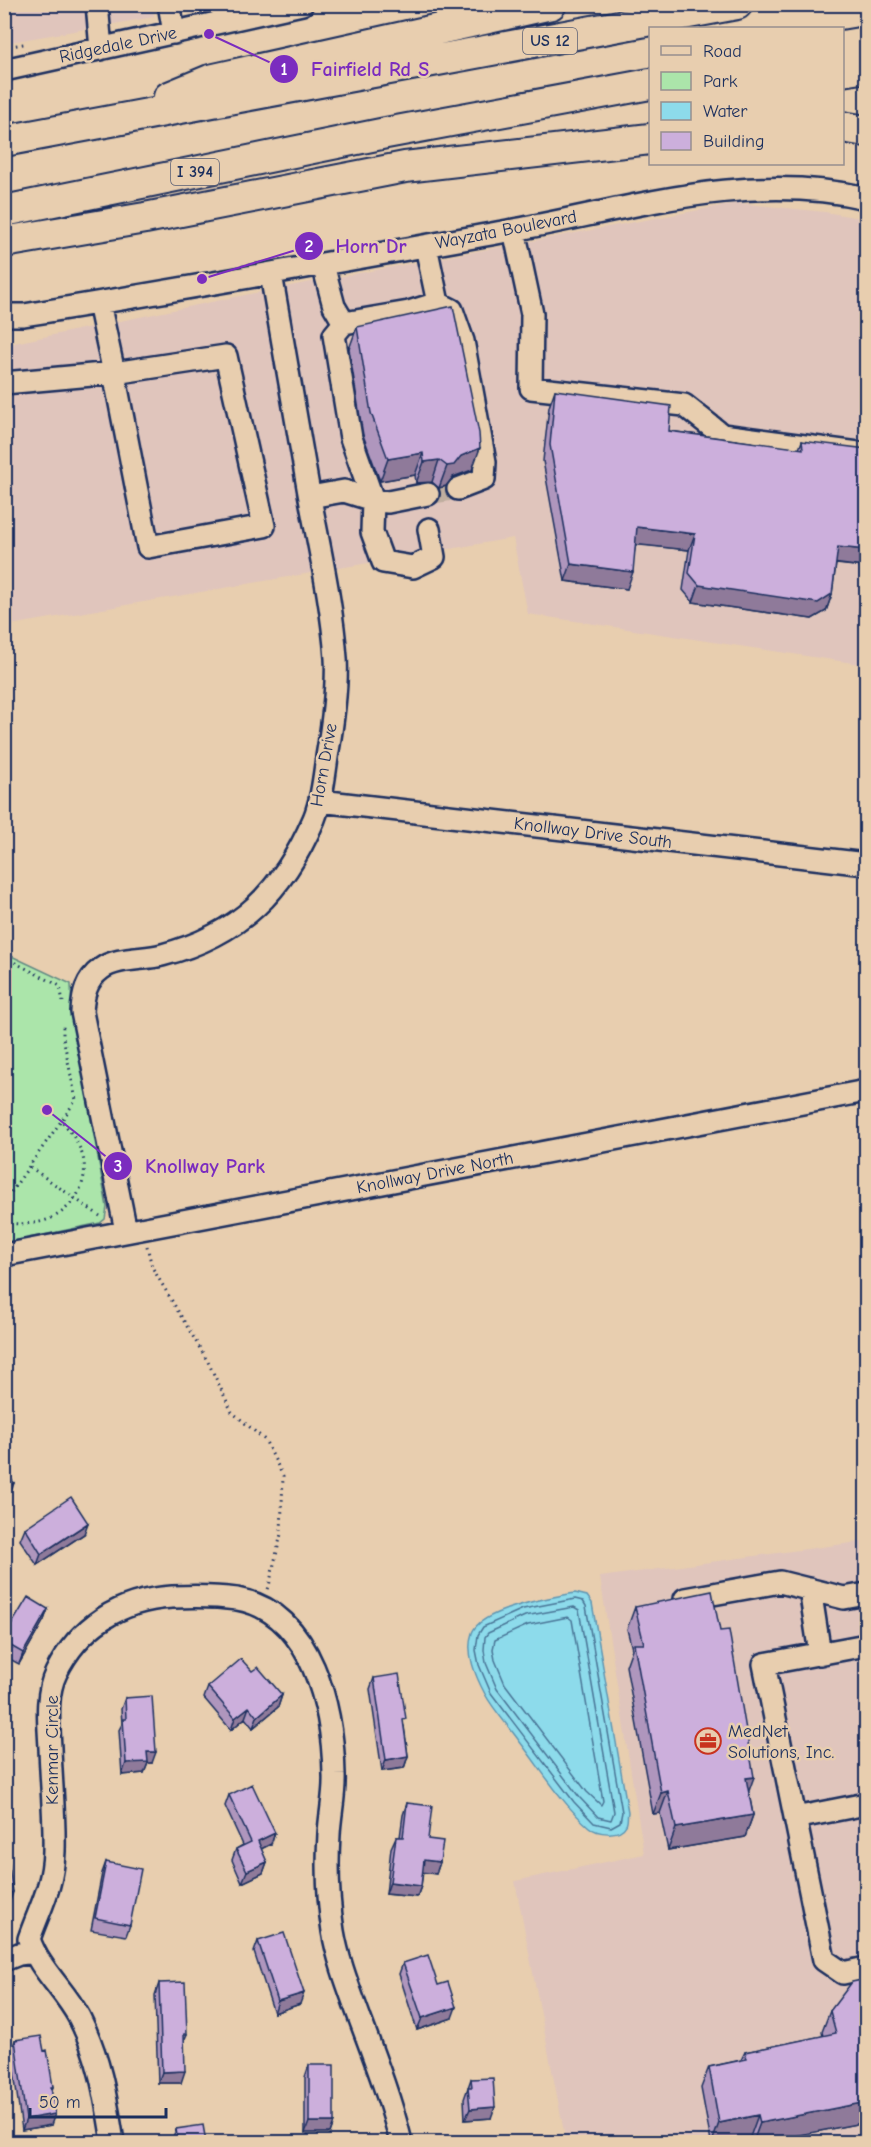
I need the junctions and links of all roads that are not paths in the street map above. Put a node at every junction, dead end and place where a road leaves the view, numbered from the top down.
1 (96, 4) edge
2 (169, 4) edge
3 (302, 4) edge
4 (550, 4) edge
5 (643, 4) edge
6 (737, 4) edge
7 (242, 11) edge
8 (174, 33) junction
9 (867, 42) edge
10 (844, 46) edge
11 (101, 49) junction
12 (867, 67) edge
13 (4, 70) edge
14 (844, 70) edge
15 (362, 74) junction
16 (649, 84) edge
17 (649, 100) edge
18 (115, 119) junction
19 (844, 127) edge
20 (867, 131) edge
21 (386, 133) junction
22 (649, 139) edge
23 (4, 141) edge
24 (867, 198) edge
25 (4, 211) edge
26 (514, 230) junction
27 (4, 242) edge
28 (426, 246) junction
29 (323, 265) junction
30 (271, 274) junction
31 (99, 303) junction
32 (438, 303) junction
33 (4, 315) edge
34 (344, 322) junction
35 (114, 373) junction
36 (4, 383) edge
37 (867, 453) edge
38 (458, 489) tunnel mouth
39 (428, 494) tunnel mouth
40 (310, 497) junction
41 (373, 500) junction
42 (429, 529) dead end
43 (321, 801) junction
44 (867, 864) edge
45 (867, 1091) edge
46 (134, 1230) junction
47 (4, 1255) edge
48 (810, 1589) junction
49 (867, 1594) edge
50 (664, 1602) edge
51 (867, 1645) edge
52 (820, 1654) junction
53 (867, 1804) edge
54 (795, 1818) junction
55 (34, 1952) junction
56 (4, 1960) edge
57 (867, 1968) edge
58 (113, 2142) edge
59 (401, 2142) edge

1 - 11 street
2 - 8 street
3 - 7 street, Ridgedale Drive
4 - 18 highway
5 - 15 highway
6 - 15 highway, US 12
7 - 8 street, Ridgedale Drive
8 - 11 street, Ridgedale Drive
9 - 10 highway
11 - 13 street, Ridgedale Drive
12 - 14 highway
15 - 18 highway
16 - 21 highway
17 - 21 highway, I 394
18 - 23 highway
19 - 20 highway
21 - 25 highway, I 394
22 - 27 highway
24 - 26 street, Wayzata Boulevard
26 - 28 street, Wayzata Boulevard
26 - 37 street
28 - 29 street, Wayzata Boulevard
28 - 32 street
29 - 30 street, Wayzata Boulevard
29 - 34 street
30 - 31 street, Wayzata Boulevard
30 - 40 street, Horn Drive
31 - 33 street, Wayzata Boulevard
31 - 35 street
32 - 34 street
32 - 38 street
34 - 41 street
35 - 35 street
35 - 36 street
39 - 41 street
40 - 41 street
40 - 43 street, Horn Drive
41 - 42 street
43 - 44 street, Knollway Drive South
43 - 46 street, Horn Drive
45 - 46 street, Knollway Drive North
46 - 47 street, Knollway Drive North
48 - 49 street
48 - 50 street
48 - 52 street
51 - 52 street
52 - 54 street
53 - 54 street
54 - 57 street
55 - 56 street
55 - 58 street
55 - 59 street, Kenmar Circle

